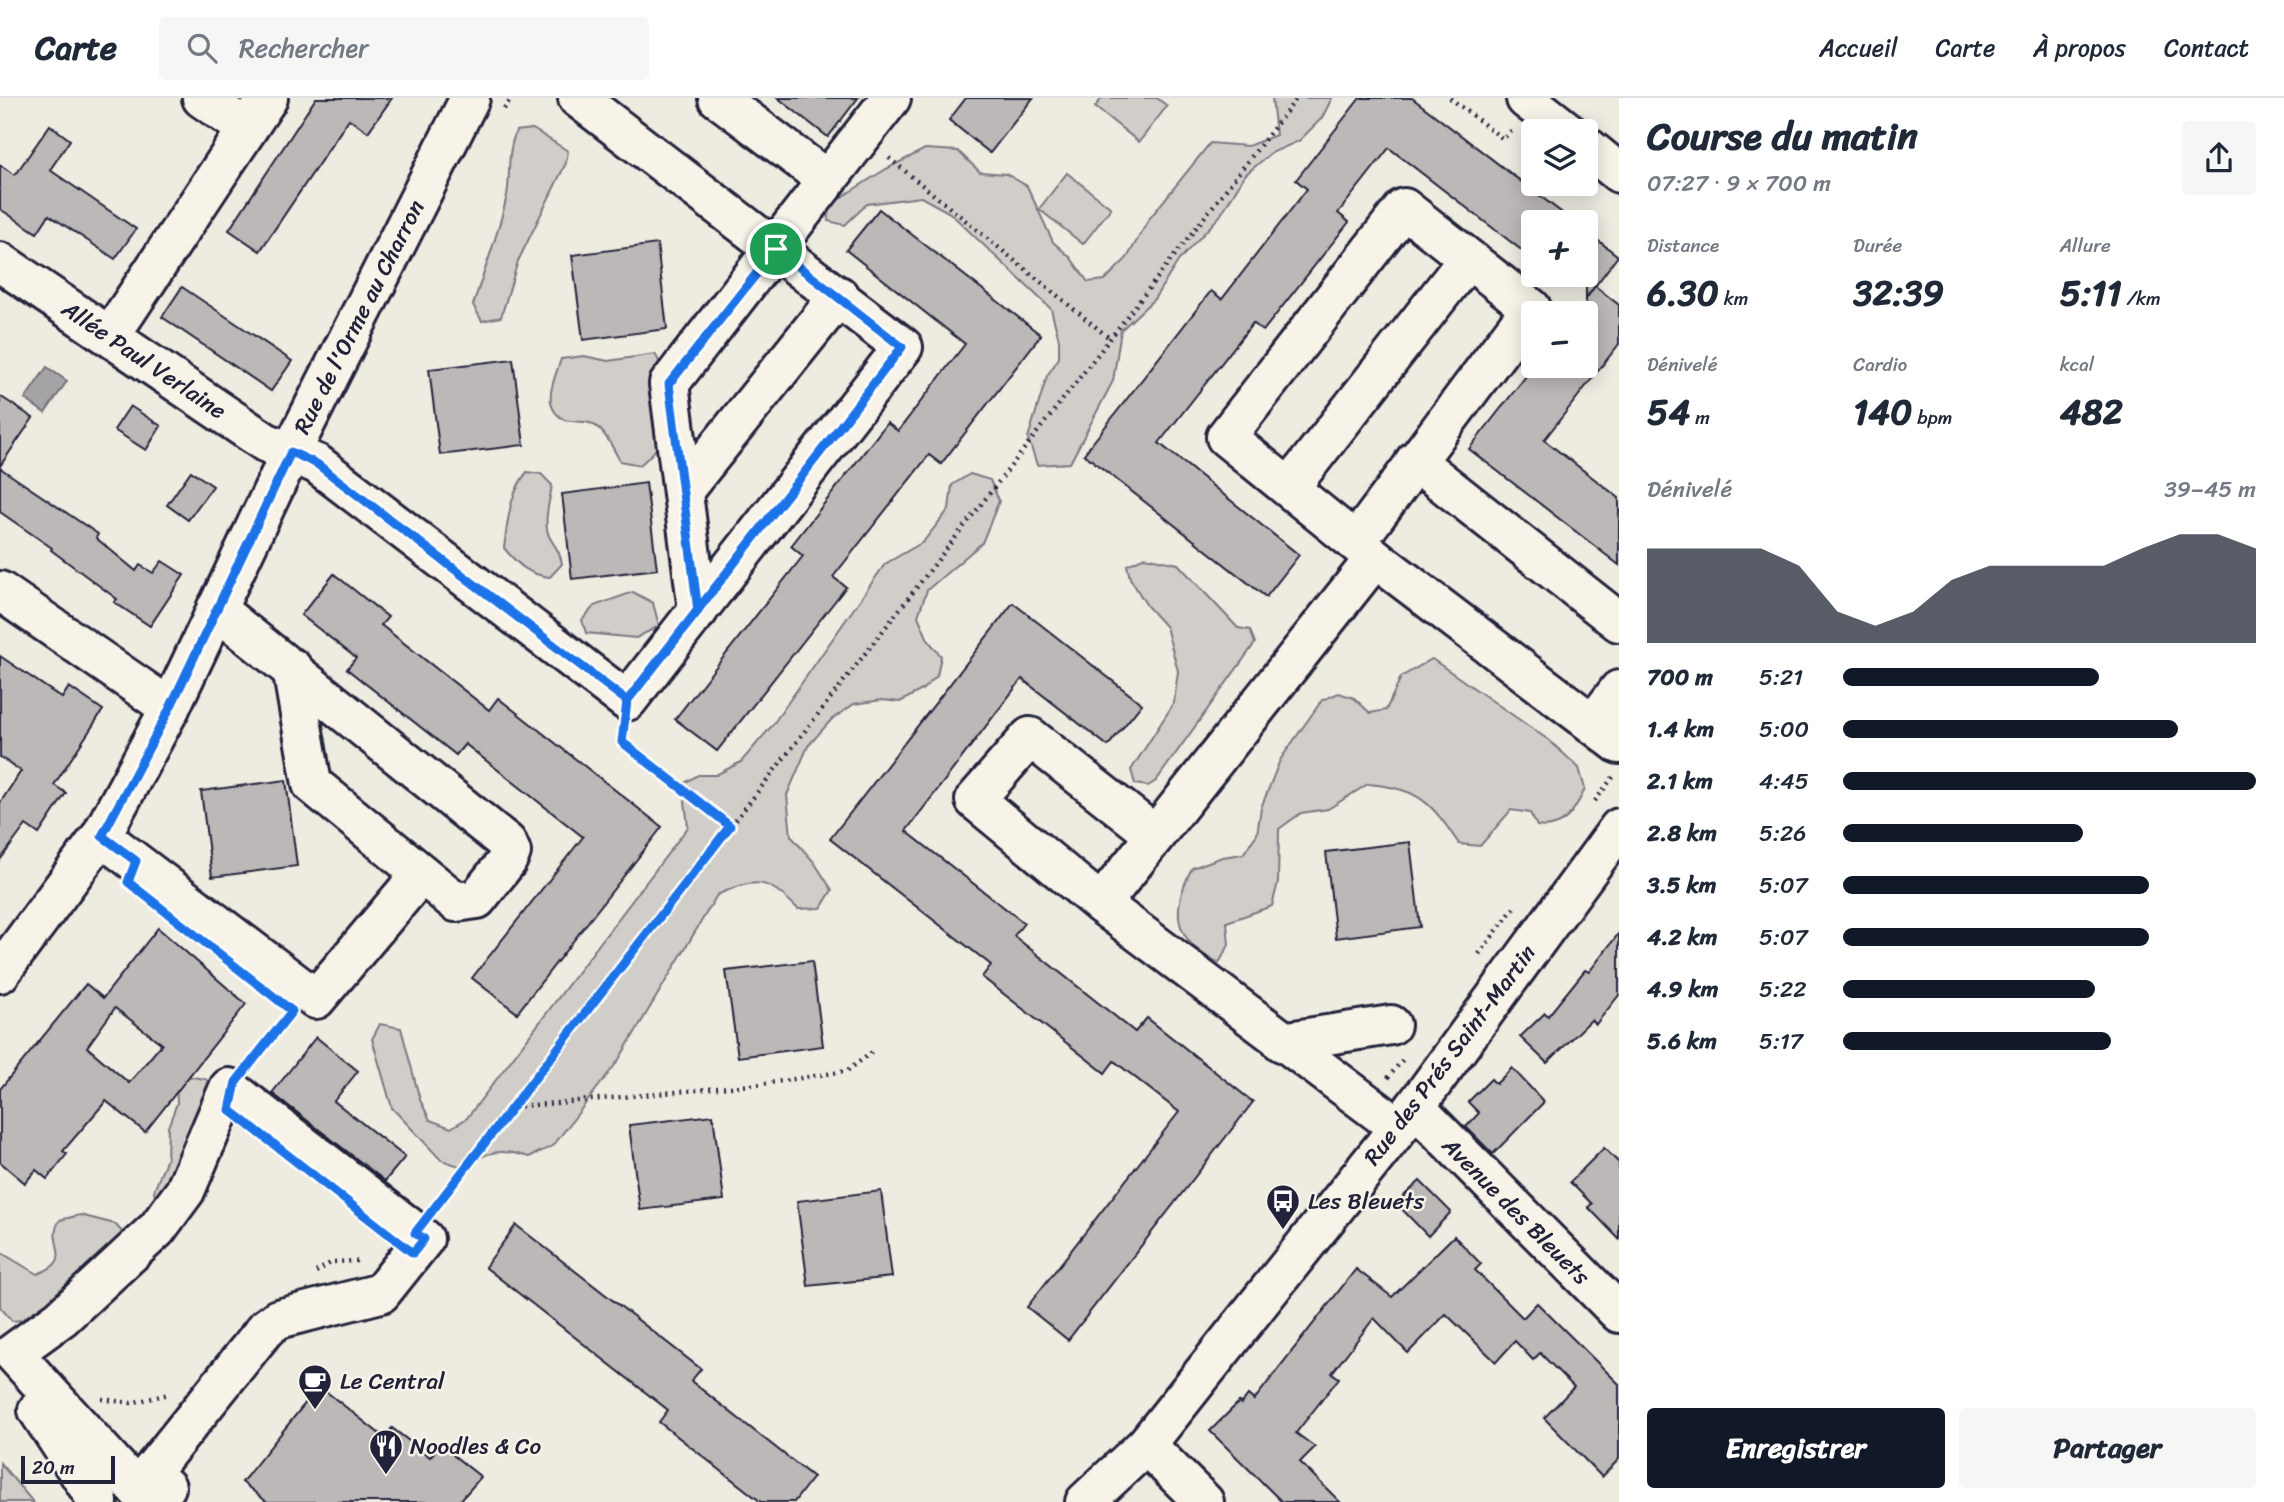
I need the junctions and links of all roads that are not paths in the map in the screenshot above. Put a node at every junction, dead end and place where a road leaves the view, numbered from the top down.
1 (201, 98) edge
2 (268, 98) edge
3 (470, 98) edge
4 (578, 98) edge
5 (718, 98) edge
6 (891, 98) edge
7 (1531, 102) edge
8 (1552, 119) edge
9 (247, 129) junction
10 (1619, 143) edge
11 (1598, 145) edge
12 (1598, 156) edge
13 (1619, 173) edge
14 (827, 180) junction
15 (776, 249) junction
16 (1468, 259) junction
17 (0, 262) edge
18 (839, 296) junction
19 (110, 336) junction
20 (291, 452) junction
21 (1415, 461) junction
22 (1290, 487) junction
23 (683, 491) junction
24 (1365, 550) junction
25 (0, 591) edge
26 (216, 610) junction
27 (698, 611) junction
28 (1619, 622) edge
29 (292, 668) junction
30 (1619, 690) edge
31 (170, 708) junction
32 (1606, 733) edge
33 (1619, 828) edge
34 (1155, 835) junction
35 (102, 836) junction
36 (421, 874) junction
37 (1101, 904) junction
38 (0, 973) edge
39 (1391, 1025) dead end
40 (1282, 1042) junction
41 (234, 1092) joint
42 (1407, 1117) junction
43 (1619, 1312) edge
44 (0, 1369) edge
45 (1146, 1445) junction
46 (98, 1502) edge
47 (108, 1502) edge
48 (134, 1502) edge
49 (1085, 1502) edge
50 (1204, 1502) edge

1 - 9 street
2 - 9 street
3 - 20 street, Rue de l'Orme au Charron
4 - 15 street
5 - 14 street
6 - 14 street
7 - 8 street
9 - 19 street
10 - 11 street
12 - 13 street
14 - 15 street
15 - 18 street
15 - 23 street
16 - 21 street
16 - 22 street
16 - 22 street
17 - 19 street, Allée Paul Verlaine
18 - 23 street
18 - 27 street
19 - 20 street, Allée Paul Verlaine
20 - 26 street, Rue de l'Orme au Charron
20 - 27 street, Allée Paul Verlaine
21 - 24 street
21 - 28 street
22 - 24 street
23 - 27 street
24 - 32 street
24 - 34 street
25 - 31 street
26 - 29 street
26 - 31 street, Rue de l'Orme au Charron
29 - 36 street
29 - 36 street
30 - 32 street
31 - 35 street, Rue de l'Orme au Charron
33 - 42 street, Rue des Prés Saint-Martin
34 - 37 street
34 - 37 street, Avenue des Bleuets
35 - 36 street
35 - 38 street, Rue de l'Orme au Charron
37 - 40 street, Avenue des Bleuets
39 - 40 street
40 - 42 street, Avenue des Bleuets
41 - 41 street
42 - 43 street, Avenue des Bleuets
42 - 45 street, Rue des Prés Saint-Martin
44 - 46 street
45 - 49 street, Rue des Prés Saint-Martin
45 - 50 street
47 - 48 street

